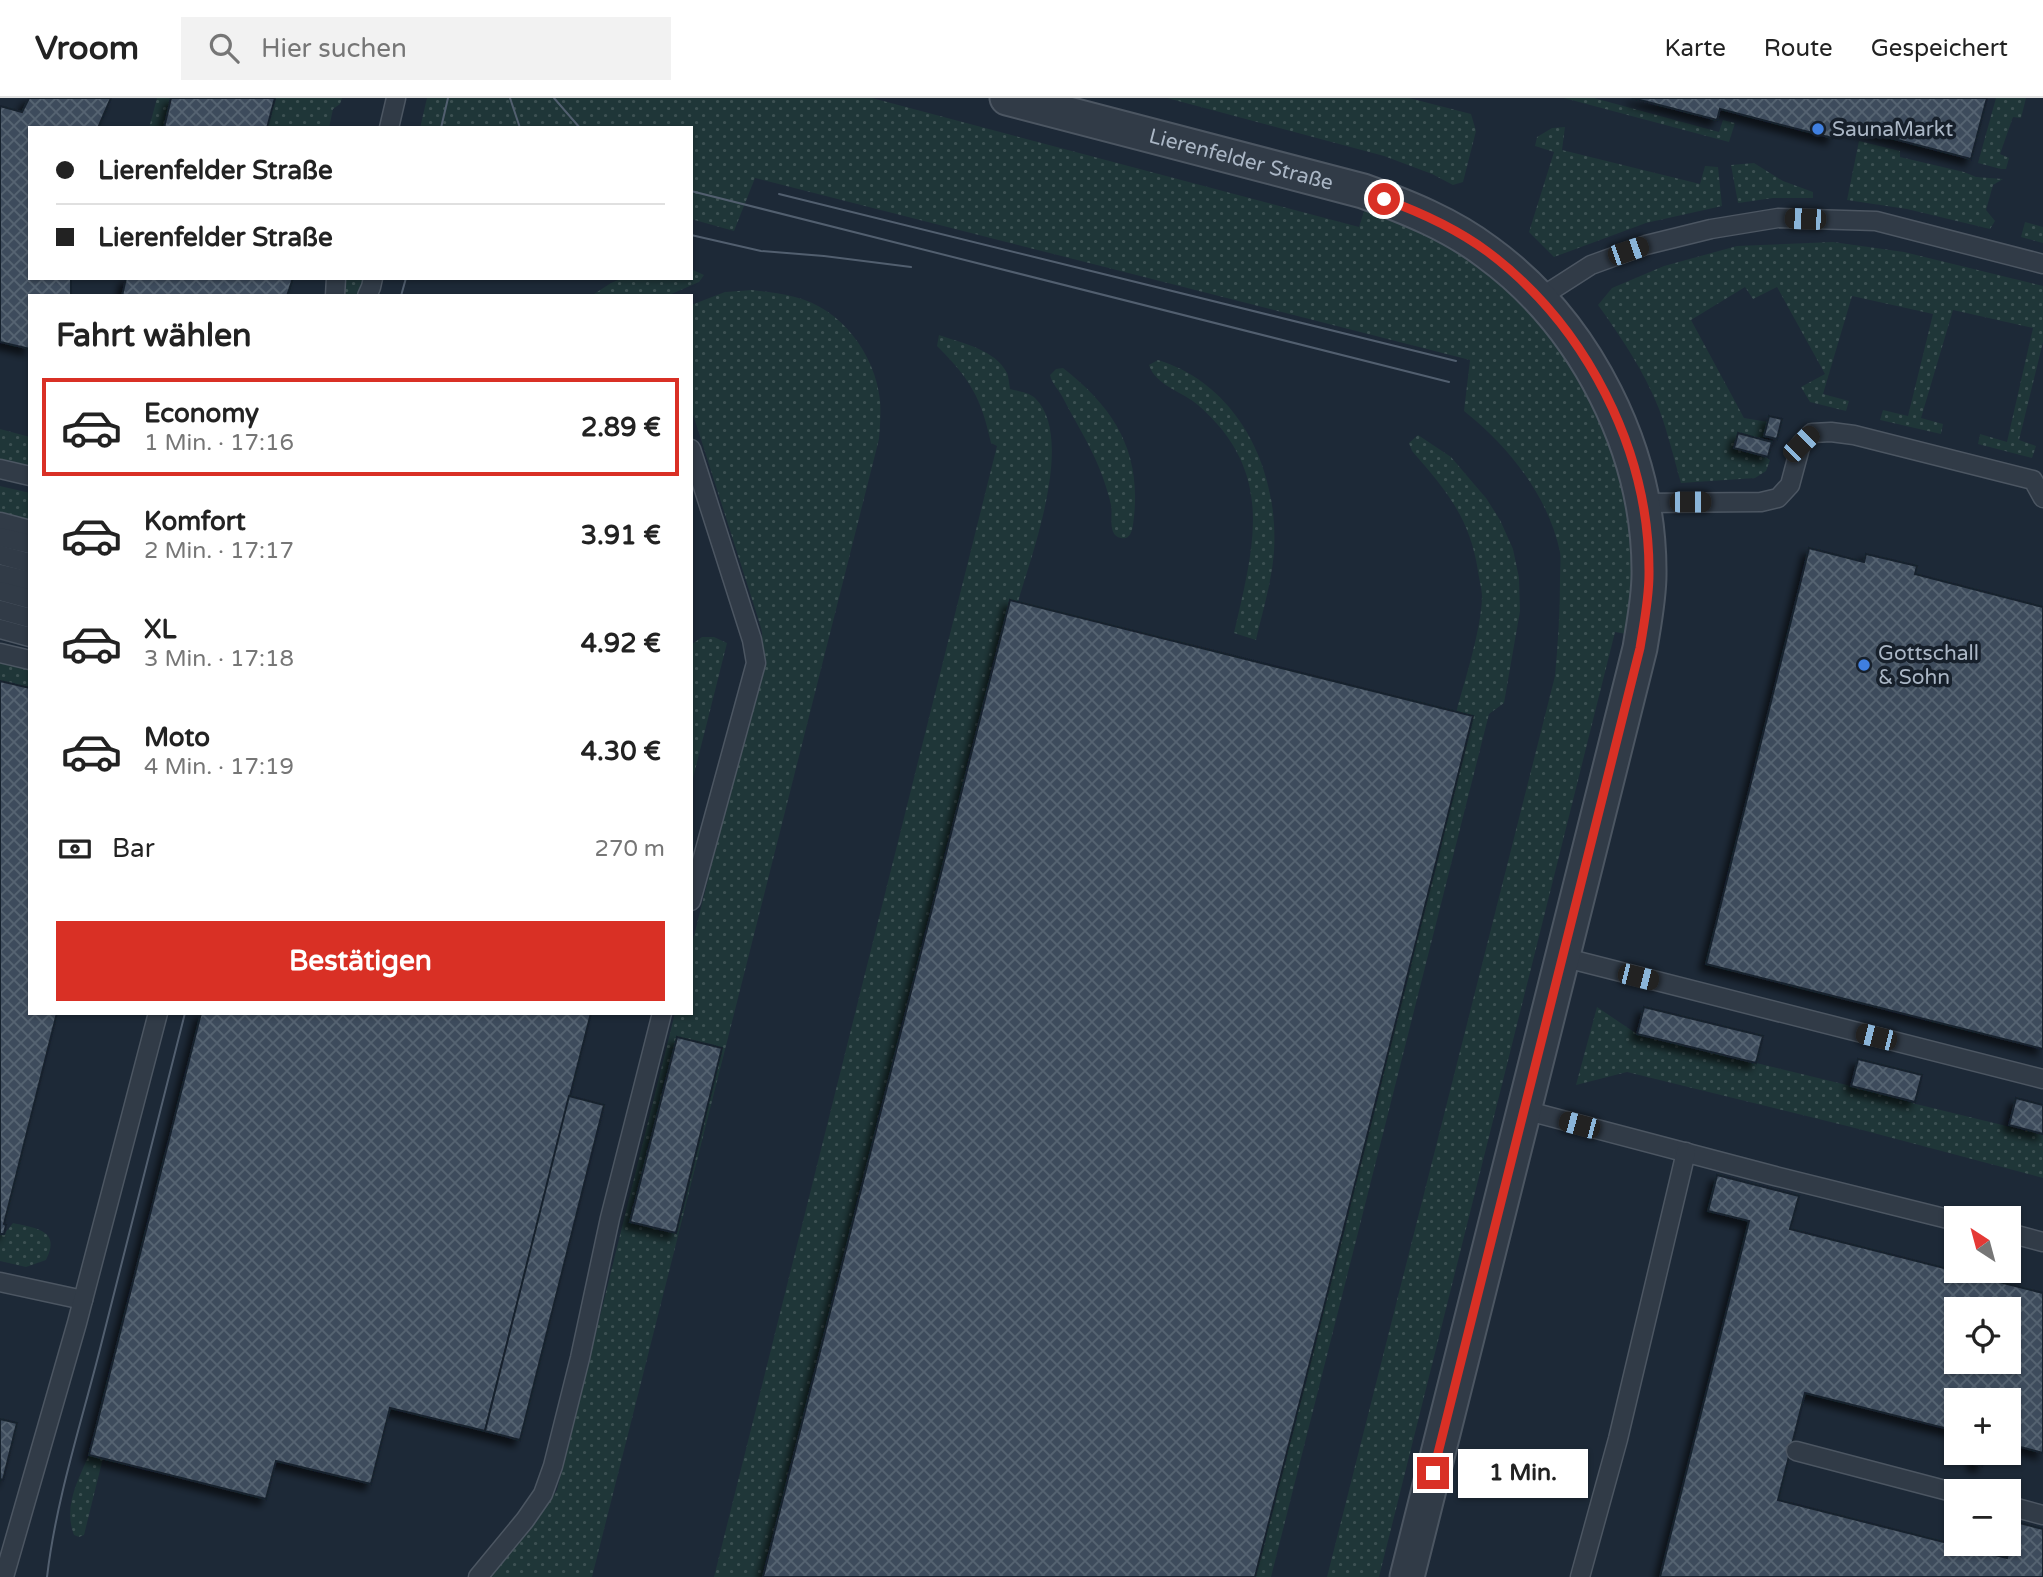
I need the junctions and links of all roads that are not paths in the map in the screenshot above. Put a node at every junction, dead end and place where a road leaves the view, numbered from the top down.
1 (396, 98) edge
2 (1007, 98) edge
3 (389, 126) edge
4 (2043, 264) edge
5 (1538, 299) junction
6 (693, 455) edge
7 (0, 469) edge
8 (28, 476) edge
9 (2043, 498) edge
10 (1643, 503) junction
11 (0, 522) edge
12 (28, 529) edge
13 (0, 537) edge
14 (28, 544) edge
15 (0, 555) edge
16 (28, 562) edge
17 (0, 574) edge
18 (28, 581) edge
19 (0, 592) edge
20 (28, 599) edge
21 (0, 610) edge
22 (28, 617) edge
23 (0, 629) edge
24 (28, 636) edge
25 (0, 653) edge
26 (28, 660) edge
27 (693, 894) edge
28 (1562, 957) junction
29 (157, 1015) edge
30 (661, 1015) edge
31 (2043, 1079) edge
32 (1524, 1110) junction
33 (1686, 1152) junction
34 (1944, 1217) edge
35 (2021, 1236) edge
36 (2043, 1242) edge
37 (0, 1282) edge
38 (83, 1300) junction
39 (1796, 1451) dead end
40 (1944, 1490) edge
41 (2021, 1509) edge
42 (2043, 1515) edge
43 (4, 1577) edge
44 (478, 1577) edge
45 (1407, 1577) edge
46 (1580, 1577) edge

1 - 3 lane
2 - 5 street, Lierenfelder Straße
4 - 5 lane
5 - 10 street, Lierenfelder Straße
6 - 27 lane
7 - 8 lane
9 - 10 lane
10 - 28 street, Lierenfelder Straße
11 - 12 lane
13 - 14 lane
15 - 16 lane
17 - 18 lane
19 - 20 lane
21 - 22 lane
23 - 24 lane
25 - 26 lane
28 - 31 lane
28 - 32 street, Lierenfelder Straße
29 - 38 lane
30 - 44 lane
32 - 33 lane
32 - 45 street, Lierenfelder Straße
33 - 34 lane
33 - 46 lane
35 - 36 lane
37 - 38 lane
38 - 43 lane
39 - 40 lane
41 - 42 lane

